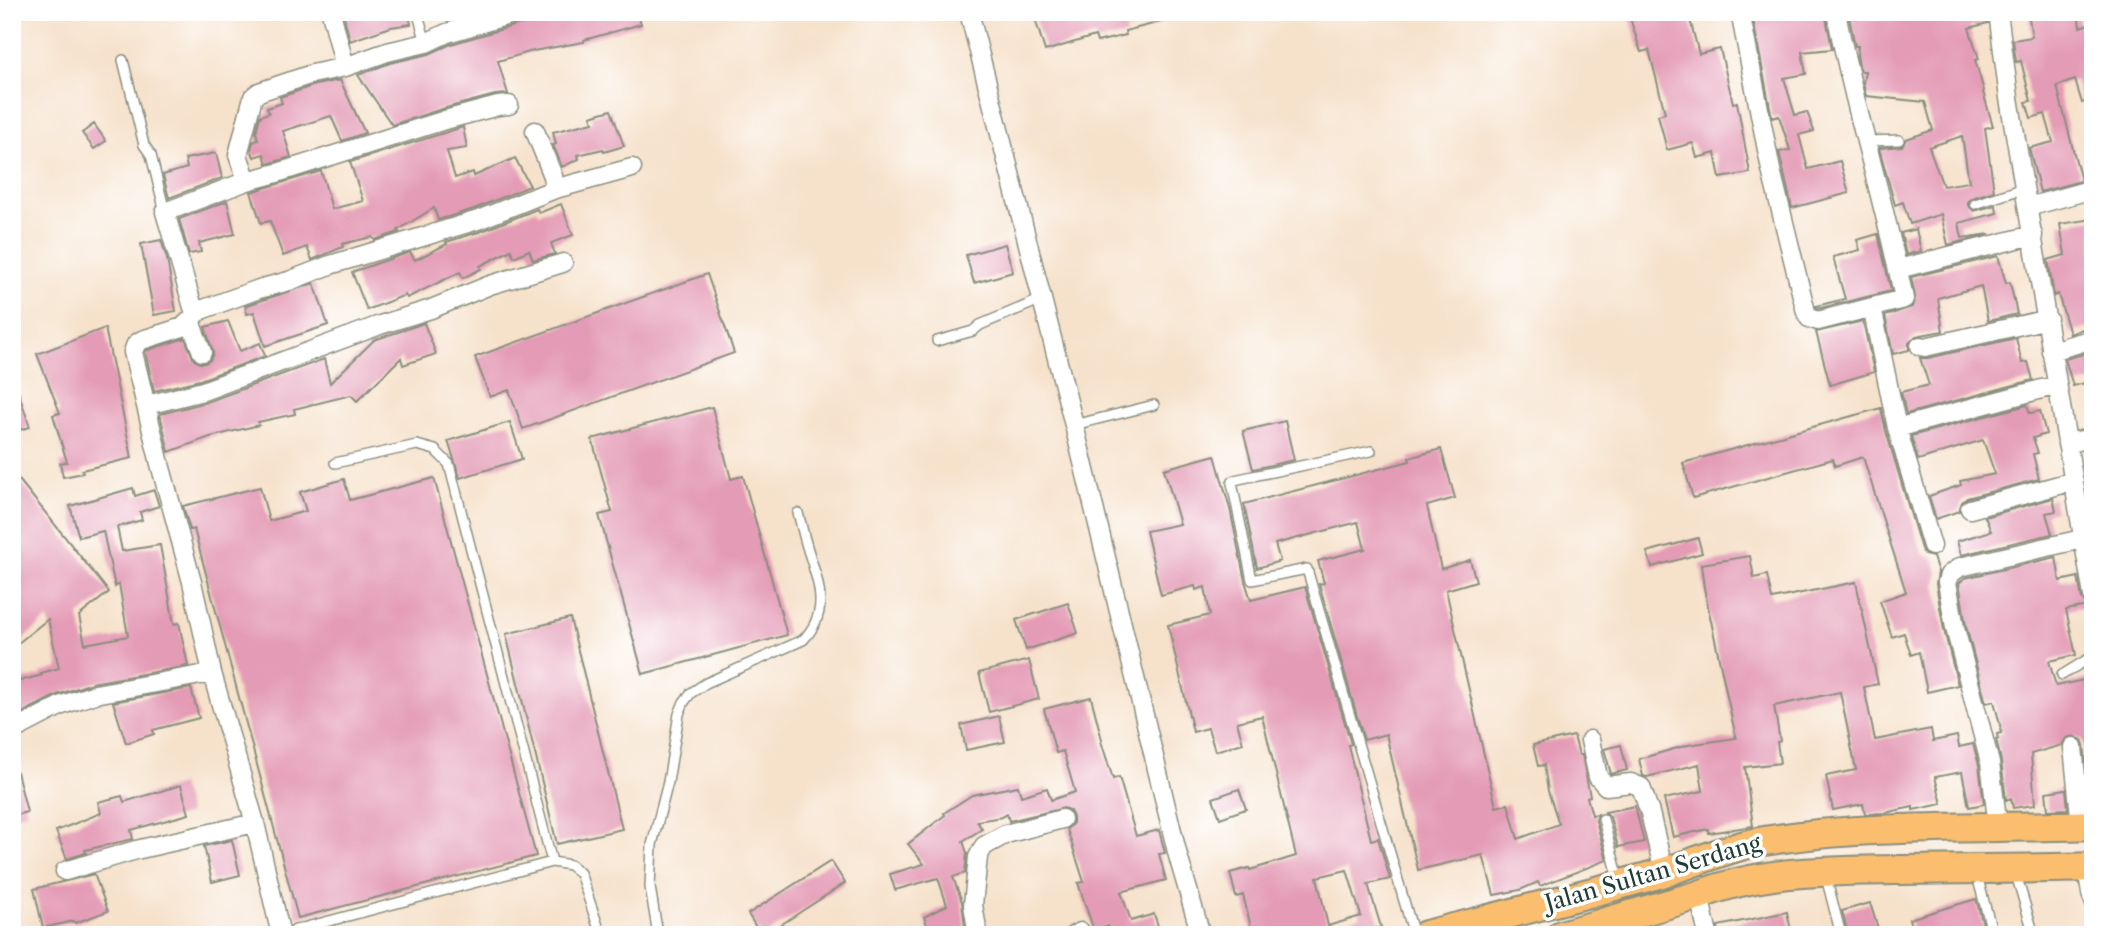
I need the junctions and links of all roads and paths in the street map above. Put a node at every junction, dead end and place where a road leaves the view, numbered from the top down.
1 (331, 12) edge
2 (519, 12) edge
3 (969, 12) edge
4 (1740, 12) edge
5 (1836, 12) edge
6 (1998, 12) edge
7 (418, 14) dead end
8 (426, 43) junction
9 (123, 60) dead end
10 (345, 67) junction
11 (509, 105) dead end
12 (535, 131) dead end
13 (1899, 140) dead end
14 (1867, 141) junction
15 (632, 168) dead end
16 (247, 181) junction
17 (2025, 188) junction
18 (555, 189) junction
19 (2093, 189) edge
20 (1975, 204) dead end
21 (2028, 207) junction
22 (165, 212) junction
23 (2033, 235) junction
24 (563, 263) dead end
25 (1898, 269) junction
26 (1042, 299) junction
27 (1872, 307) junction
28 (193, 318) junction
29 (2048, 318) junction
30 (2093, 339) edge
31 (937, 341) dead end
32 (1920, 346) dead end
33 (2052, 351) junction
34 (202, 352) dead end
35 (2057, 385) junction
36 (147, 405) junction
37 (1154, 405) dead end
38 (1074, 425) junction
39 (1897, 428) junction
40 (2093, 437) edge
41 (2067, 444) junction
42 (1371, 451) dead end
43 (335, 463) dead end
44 (2074, 481) junction
45 (1970, 509) dead end
46 (798, 513) dead end
47 (2082, 539) junction
48 (1932, 546) dead end
49 (2093, 596) edge
50 (2093, 656) edge
51 (212, 673) junction
52 (2062, 676) dead end
53 (12, 731) edge
54 (1590, 740) dead end
55 (2073, 747) dead end
56 (1062, 819) dead end
57 (1603, 819) dead end
58 (255, 823) junction
59 (2087, 825) edge
60 (1998, 827) junction
61 (552, 862) junction
62 (2087, 867) edge
63 (1975, 869) junction
64 (2014, 870) junction
65 (65, 871) dead end
66 (1664, 872) junction
67 (1824, 872) junction
68 (1620, 885) junction
69 (1699, 895) junction
70 (2093, 911) edge
71 (288, 932) edge
72 (601, 935) edge
73 (659, 935) edge
74 (978, 935) edge
75 (1201, 935) edge
76 (1414, 935) edge
77 (1426, 935) edge
78 (1561, 935) edge
79 (1708, 935) edge
80 (1841, 935) edge
81 (1993, 935) edge
82 (2034, 935) edge

1 - 10 street
2 - 8 street
3 - 26 street
4 - 27 street
5 - 14 street
6 - 17 street
7 - 8 lane
8 - 10 street
9 - 22 lane
10 - 16 street
11 - 16 street
12 - 18 street
13 - 14 lane
14 - 25 street
15 - 18 street
16 - 22 street
17 - 20 lane
17 - 21 street
18 - 28 street
19 - 21 street
21 - 23 street
22 - 28 street
23 - 25 street
23 - 29 street
24 - 36 street
25 - 27 street
26 - 31 lane
26 - 38 street
27 - 39 street
28 - 34 street
28 - 36 street
29 - 32 street
29 - 33 street
30 - 33 street
33 - 35 street
35 - 39 street
35 - 41 street
36 - 51 street
37 - 38 lane
38 - 75 street
39 - 48 street
40 - 41 street
41 - 44 street
42 - 76 lane
43 - 61 lane
44 - 45 street
44 - 47 street
46 - 73 lane
47 - 49 street
47 - 60 street
50 - 52 lane
51 - 53 street
51 - 58 street
54 - 66 street
55 - 59 street
56 - 74 street
57 - 68 lane
58 - 65 street
58 - 71 street
59 - 60 highway, Jalan Sultan Serdang
60 - 66 highway, Jalan Sultan Serdang
61 - 71 lane
61 - 72 lane
62 - 64 highway, Jalan Sultan Serdang
62 - 70 lane
63 - 64 highway, Jalan Sultan Serdang
63 - 67 highway, Jalan Sultan Serdang
63 - 81 lane
64 - 82 lane
66 - 68 highway, Jalan Sultan Serdang
67 - 69 highway, Jalan Sultan Serdang
67 - 80 lane
68 - 77 highway, Jalan Sultan Serdang
69 - 78 highway, Jalan Sultan Serdang
69 - 79 street

